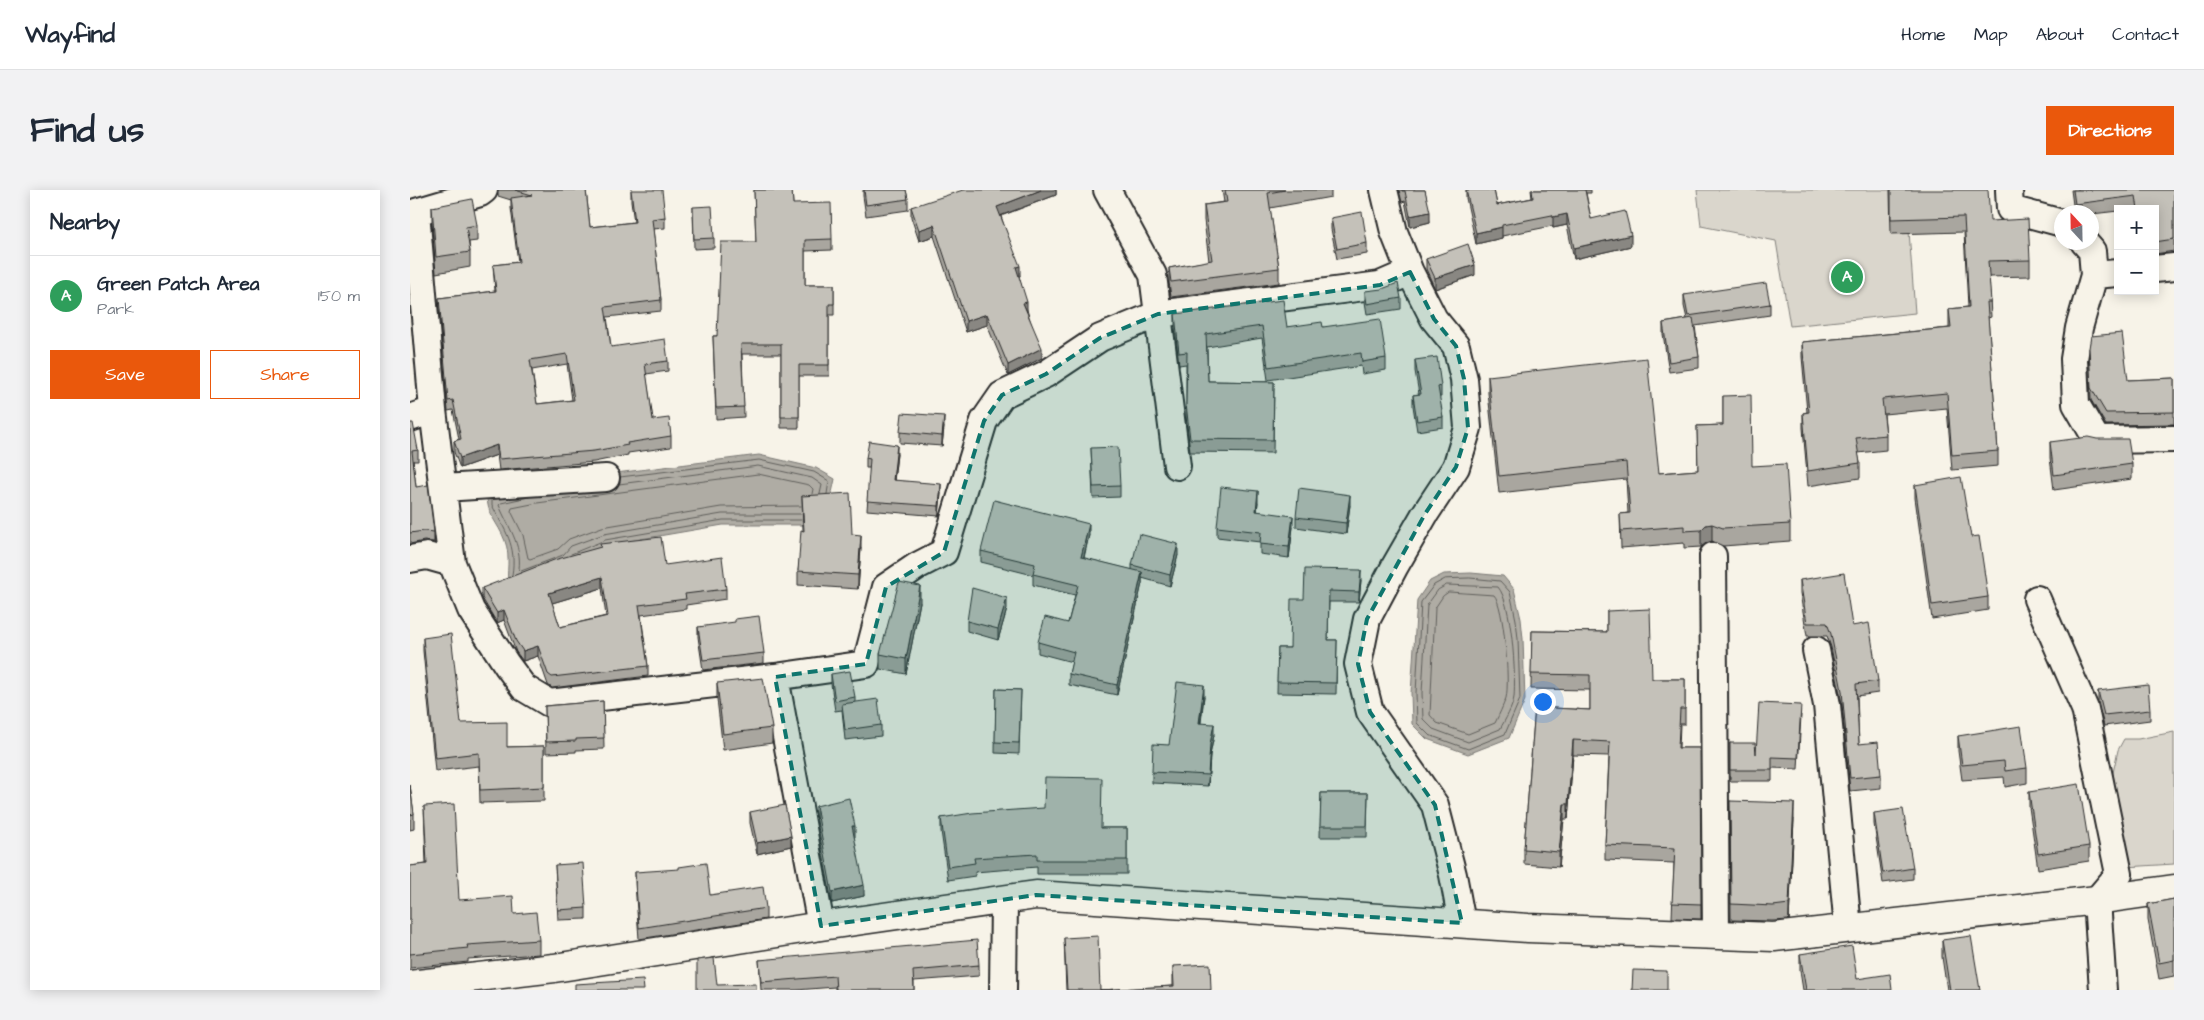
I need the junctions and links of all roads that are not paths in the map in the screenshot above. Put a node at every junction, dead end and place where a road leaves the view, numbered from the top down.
1 (484, 190) edge
2 (1107, 190) edge
3 (1384, 190) edge
4 (2009, 190) edge
5 (2054, 221) edge
6 (2091, 250) edge
7 (2174, 267) edge
8 (2159, 269) edge
9 (1410, 272) junction
10 (2106, 274) edge
11 (1158, 314) junction
12 (421, 414) edge
13 (2174, 439) edge
14 (1177, 466) dead end
15 (606, 478) dead end
16 (443, 488) junction
17 (1713, 556) dead end
18 (410, 558) edge
19 (452, 563) junction
20 (2037, 599) dead end
21 (1816, 650) dead end
22 (775, 677) junction
23 (2174, 889) edge
24 (1004, 900) junction
25 (2097, 900) junction
26 (1462, 923) junction
27 (821, 926) junction
28 (1848, 928) junction
29 (1716, 934) junction
30 (410, 985) edge
31 (1004, 990) edge
32 (2103, 990) edge

1 - 12 street
2 - 11 street
3 - 9 street
4 - 5 street
6 - 10 street
7 - 8 street
9 - 11 street
9 - 26 street
10 - 13 street
11 - 14 street
11 - 22 street
12 - 16 street
15 - 16 street
16 - 19 street
17 - 29 street
18 - 19 street
19 - 22 street
20 - 25 street
21 - 28 street
22 - 27 street
23 - 25 main road
24 - 26 main road
24 - 27 main road
24 - 31 street
25 - 28 main road
25 - 32 street
26 - 29 main road
27 - 30 main road
28 - 29 main road

